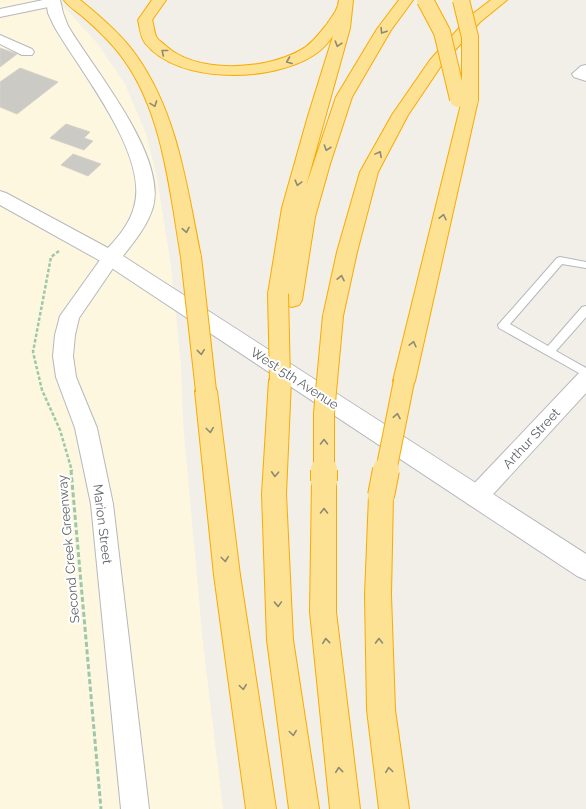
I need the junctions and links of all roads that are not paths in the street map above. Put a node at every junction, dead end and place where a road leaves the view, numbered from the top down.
1 (71, 0) edge
2 (159, 0) edge
3 (406, 0) edge
4 (425, 0) edge
5 (461, 0) edge
6 (500, 0) edge
7 (53, 1) edge
8 (346, 3) edge
9 (0, 13) edge
10 (0, 39) edge
11 (27, 52) dead end
12 (464, 100) junction
13 (0, 197) edge
14 (112, 258) junction
15 (586, 265) edge
16 (285, 297) junction
17 (586, 310) edge
18 (549, 352) junction
19 (586, 373) edge
20 (586, 379) edge
21 (476, 497) junction
22 (586, 568) edge
23 (135, 809) edge
24 (261, 809) edge
25 (304, 809) edge
26 (345, 809) edge
27 (394, 809) edge

1 -> 24 highway, bridge
8 -> 2 highway
3 -> 16 highway
4 - 12 highway, bridge
5 - 12 highway, bridge
26 -> 6 highway, bridge
7 - 9 street
7 - 14 street
8 -> 16 highway
10 - 11 street
27 -> 12 highway, bridge
13 - 14 street, West 5th Avenue
14 - 21 street, West 5th Avenue
14 - 23 street, Marion Street
15 - 18 lane
16 -> 25 highway, bridge
17 - 18 lane
18 - 19 lane
20 - 21 street, Arthur Street
21 - 22 street, West 5th Avenue

